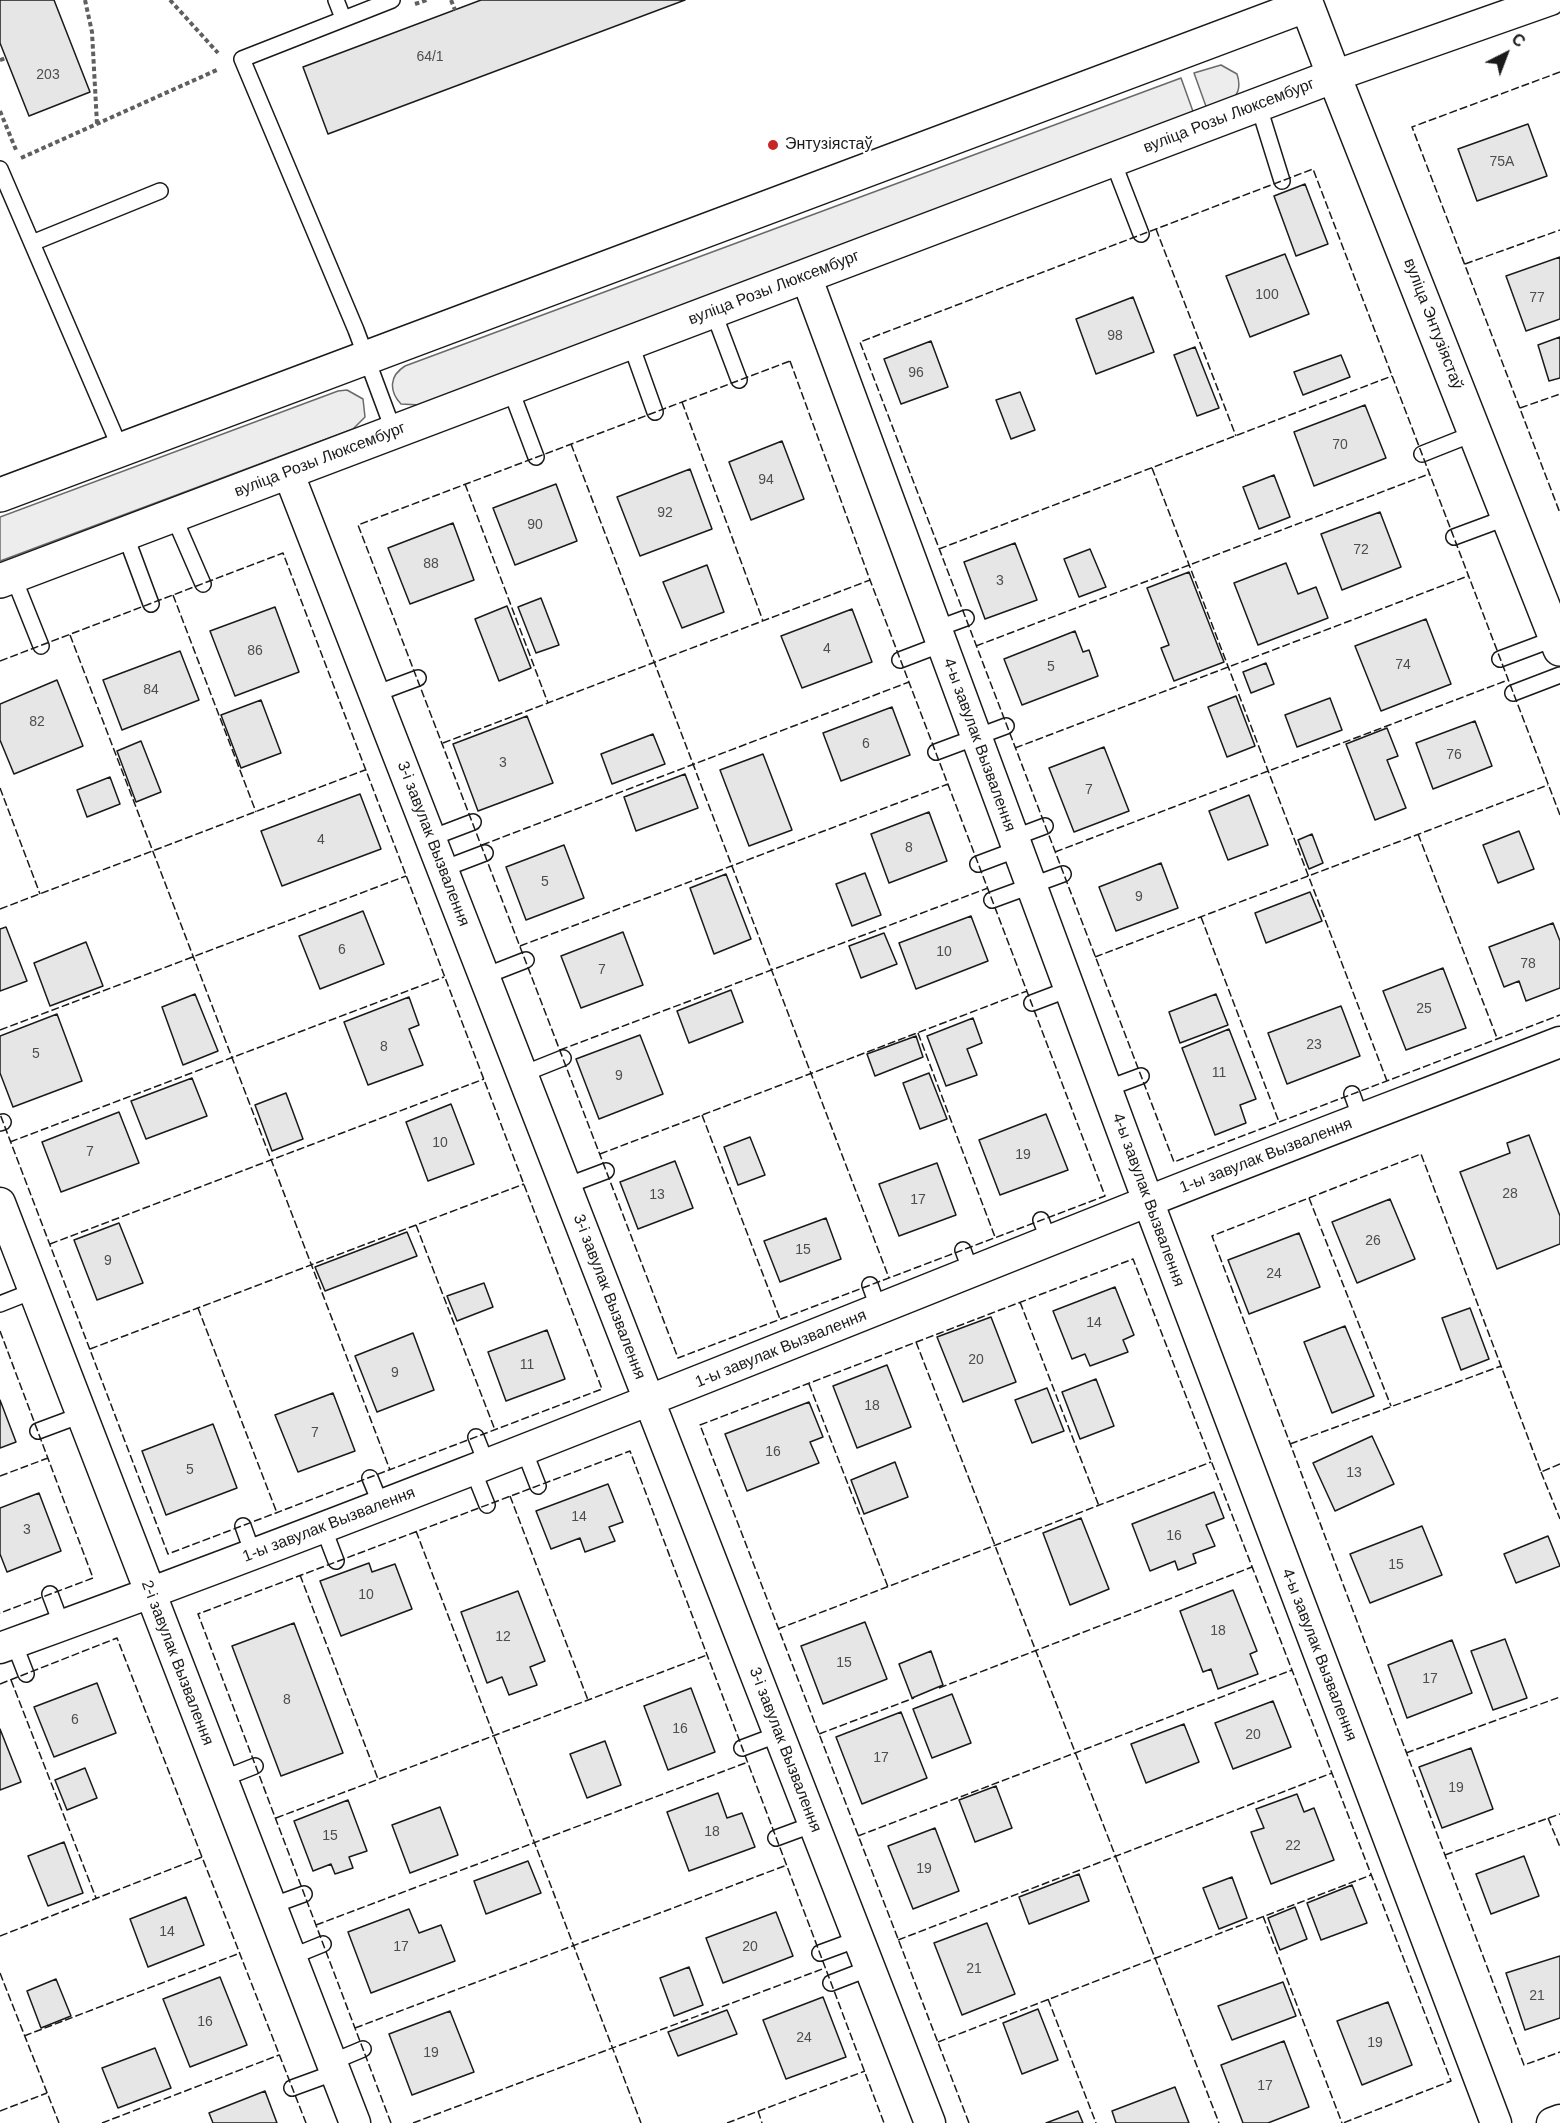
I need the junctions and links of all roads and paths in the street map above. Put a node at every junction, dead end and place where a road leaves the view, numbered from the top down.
1 (85, 0) edge
2 (170, 0) edge
3 (336, 0) edge
4 (392, 0) edge
5 (451, 0) edge
6 (1550, 0) edge
7 (1306, 3) edge
8 (455, 10) dead end
9 (343, 18) junction
10 (6, 58) dead end
11 (0, 60) edge
12 (235, 62) junction
13 (1334, 76) junction
14 (1258, 104) junction
15 (0, 111) edge
16 (97, 124) junction
17 (1112, 159) junction
18 (0, 169) edge
19 (1282, 181) dead end
20 (160, 191) dead end
21 (1142, 234) dead end
22 (32, 243) junction
23 (806, 276) junction
24 (713, 311) junction
25 (630, 342) junction
26 (366, 358) junction
27 (739, 380) dead end
28 (510, 388) junction
29 (655, 412) dead end
30 (394, 432) junction
31 (1475, 433) junction
32 (121, 450) junction
33 (1422, 454) dead end
34 (536, 458) dead end
35 (288, 472) junction
36 (0, 495) edge
37 (173, 515) junction
38 (1508, 517) junction
39 (125, 534) junction
40 (1454, 537) dead end
41 (6, 579) edge
42 (203, 584) dead end
43 (151, 604) dead end
44 (966, 618) dead end
45 (939, 637) junction
46 (1558, 643) edge
47 (41, 646) dead end
48 (1500, 659) dead end
49 (900, 660) dead end
50 (1560, 675) edge
51 (418, 678) dead end
52 (1513, 693) dead end
53 (375, 694) junction
54 (1006, 726) dead end
55 (976, 737) junction
56 (936, 752) dead end
57 (473, 822) dead end
58 (1045, 826) dead end
59 (431, 838) junction
60 (1015, 843) junction
61 (484, 853) dead end
62 (978, 864) dead end
63 (443, 868) junction
64 (1063, 874) dead end
65 (1031, 885) junction
66 (992, 900) dead end
67 (526, 960) dead end
68 (485, 976) junction
69 (1069, 989) junction
70 (1032, 1003) dead end
71 (1560, 1042) edge
72 (563, 1059) dead end
73 (523, 1074) junction
74 (1141, 1076) dead end
75 (1106, 1089) junction
76 (606, 1171) dead end
77 (566, 1186) junction
78 (1148, 1201) junction
79 (0, 1203) edge
80 (33, 1291) junction
81 (0, 1304) edge
82 (650, 1402) junction
83 (81, 1415) junction
84 (38, 1431) dead end
85 (476, 1437) dead end
86 (524, 1450) junction
87 (480, 1467) junction
88 (370, 1478) dead end
89 (538, 1485) dead end
90 (381, 1505) junction
91 (487, 1505) dead end
92 (243, 1526) dead end
93 (323, 1527) junction
94 (253, 1554) junction
95 (336, 1562) dead end
96 (50, 1594) dead end
97 (150, 1594) junction
98 (62, 1626) junction
99 (7, 1646) edge
100 (26, 1674) dead end
101 (779, 1734) junction
102 (742, 1748) dead end
103 (255, 1766) dead end
104 (222, 1779) junction
105 (814, 1824) junction
106 (776, 1838) dead end
107 (304, 1894) dead end
108 (271, 1906) junction
109 (858, 1939) junction
110 (323, 1944) dead end
111 (820, 1953) dead end
112 (291, 1957) junction
113 (870, 1968) junction
114 (831, 1983) dead end
115 (363, 2049) dead end
116 (334, 2067) junction
117 (292, 2088) dead end
118 (1560, 2120) edge
119 (355, 2123) edge
120 (930, 2123) edge
121 (1496, 2123) edge
122 (1552, 2123) edge

1 - 16 path
2 - 12 path
3 - 9 lane
4 - 9 lane
5 - 8 path
6 - 13 street, вуліца Розы Люксембург
7 - 13 main road, вуліца Энтузіястаў
7 - 26 main road
9 - 12 lane
10 - 11 path
12 - 16 path
12 - 26 lane
13 - 14 main road, вуліца Розы Люксембург
13 - 31 main road, вуліца Энтузіястаў
14 - 17 main road, вуліца Розы Люксембург
14 - 19 lane
15 - 16 path
17 - 21 lane
17 - 23 main road, вуліца Розы Люксембург
18 - 22 lane
20 - 22 lane
22 - 32 lane
23 - 24 main road, вуліца Розы Люксембург
23 - 45 street, 4-ы завулак Вызвалення
24 - 25 main road, вуліца Розы Люксембург
24 - 27 lane
25 - 28 main road, вуліца Розы Люксембург
25 - 29 lane
26 - 30 lane
26 - 32 main road
28 - 30 main road, вуліца Розы Люксембург
28 - 34 lane
30 - 35 main road, вуліца Розы Люксембург
31 - 33 lane
31 - 38 main road, вуліца Энтузіястаў
32 - 36 main road
35 - 37 main road, вуліца Розы Люксембург
35 - 53 street, 3-і завулак Вызвалення
37 - 39 main road, вуліца Розы Люксембург
37 - 42 lane
38 - 40 lane
38 - 46 main road, вуліца Энтузіястаў
39 - 41 main road, вуліца Розы Люксембург
39 - 43 lane
41 - 47 lane
44 - 45 lane
45 - 49 lane
45 - 55 street, 4-ы завулак Вызвалення
46 - 48 lane
50 - 52 lane
51 - 53 lane
53 - 59 street, 3-і завулак Вызвалення
54 - 55 lane
55 - 56 lane
55 - 60 street, 4-ы завулак Вызвалення
57 - 59 lane
58 - 60 lane
59 - 63 street, 3-і завулак Вызвалення
60 - 62 lane
60 - 65 street, 4-ы завулак Вызвалення
61 - 63 lane
63 - 68 street, 3-і завулак Вызвалення
64 - 65 lane
65 - 66 lane
65 - 69 street, 4-ы завулак Вызвалення
67 - 68 lane
68 - 73 street, 3-і завулак Вызвалення
69 - 70 lane
69 - 75 street, 4-ы завулак Вызвалення
71 - 78 street, 1-ы завулак Вызвалення
72 - 73 lane
73 - 77 street, 3-і завулак Вызвалення
74 - 75 lane
75 - 78 street, 4-ы завулак Вызвалення
76 - 77 lane
77 - 82 street, 3-і завулак Вызвалення
78 - 82 street, 1-ы завулак Вызвалення
78 - 121 street, 4-ы завулак Вызвалення
79 - 80 street, 2-і завулак Вызвалення
80 - 81 lane
80 - 83 street, 2-і завулак Вызвалення
82 - 86 street, 1-ы завулак Вызвалення
82 - 101 street, 3-і завулак Вызвалення
83 - 84 lane
83 - 97 street, 2-і завулак Вызвалення
85 - 87 lane
86 - 87 street, 1-ы завулак Вызвалення
86 - 89 lane
87 - 90 street, 1-ы завулак Вызвалення
87 - 91 lane
88 - 90 lane
90 - 93 street, 1-ы завулак Вызвалення
92 - 94 lane
93 - 94 street, 1-ы завулак Вызвалення
93 - 95 lane
94 - 97 street, 1-ы завулак Вызвалення
96 - 98 lane
97 - 98 street, 1-ы завулак Вызвалення
97 - 104 street, 2-і завулак Вызвалення
98 - 99 street, 1-ы завулак Вызвалення
99 - 100 lane
101 - 102 lane
101 - 105 street, 3-і завулак Вызвалення
103 - 104 lane
104 - 108 street, 2-і завулак Вызвалення
105 - 106 lane
105 - 109 street, 3-і завулак Вызвалення
107 - 108 lane
108 - 112 street, 2-і завулак Вызвалення
109 - 111 lane
109 - 113 street, 3-і завулак Вызвалення
110 - 112 lane
112 - 116 street, 2-і завулак Вызвалення
113 - 114 lane
113 - 120 street, 3-і завулак Вызвалення
115 - 116 lane
116 - 117 lane
116 - 119 street, 2-і завулак Вызвалення
118 - 122 street

